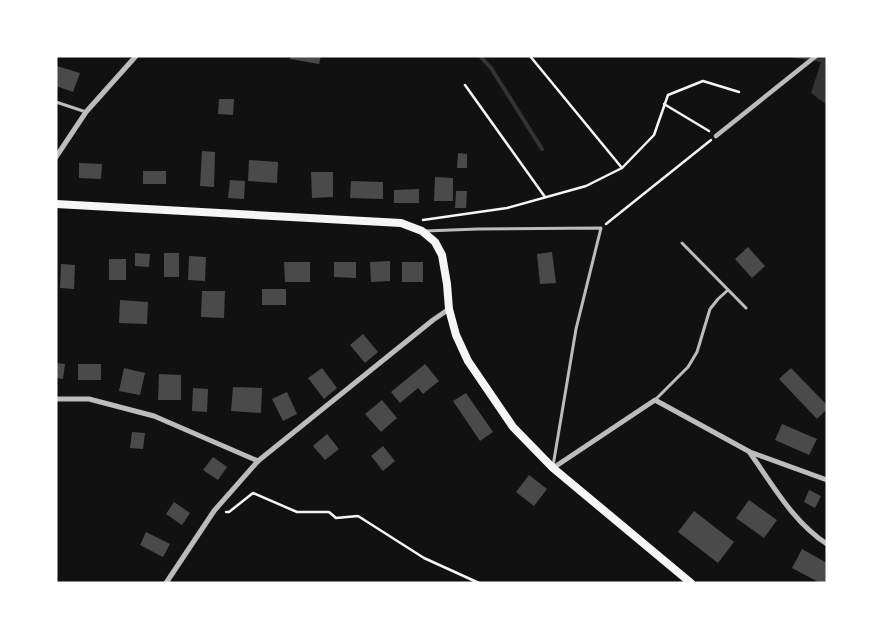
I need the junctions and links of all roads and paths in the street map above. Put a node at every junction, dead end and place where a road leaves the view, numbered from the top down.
1 (136, 56) edge
2 (530, 56) edge
3 (816, 56) edge
4 (465, 85) dead end
5 (739, 92) dead end
6 (56, 102) edge
7 (664, 104) junction
8 (86, 112) junction
9 (716, 136) junction
10 (56, 157) edge
11 (622, 168) junction
12 (545, 197) junction
13 (56, 204) edge
14 (420, 220) dead end
15 (601, 228) junction
16 (422, 231) junction
17 (682, 243) dead end
18 (728, 290) junction
19 (746, 308) dead end
20 (448, 309) junction
21 (56, 399) edge
22 (655, 400) junction
23 (750, 452) junction
24 (258, 461) junction
25 (553, 468) junction
26 (827, 480) edge
27 (214, 511) junction
28 (827, 544) edge
29 (166, 583) edge
30 (479, 583) edge
31 (691, 583) edge

1 - 8 street
2 - 11 path
3 - 9 street
4 - 12 path
5 - 7 path
6 - 8 lane
7 - 9 path
7 - 11 path
8 - 10 street
9 - 15 path
11 - 12 path
12 - 14 path
13 - 16 main road
15 - 16 lane
15 - 25 lane
16 - 20 main road
17 - 18 lane
18 - 19 lane
18 - 22 lane
20 - 24 street
20 - 25 main road
21 - 24 street
22 - 23 street
22 - 25 street
23 - 26 street
23 - 28 street
24 - 27 street
25 - 31 main road
27 - 29 street
27 - 30 path

